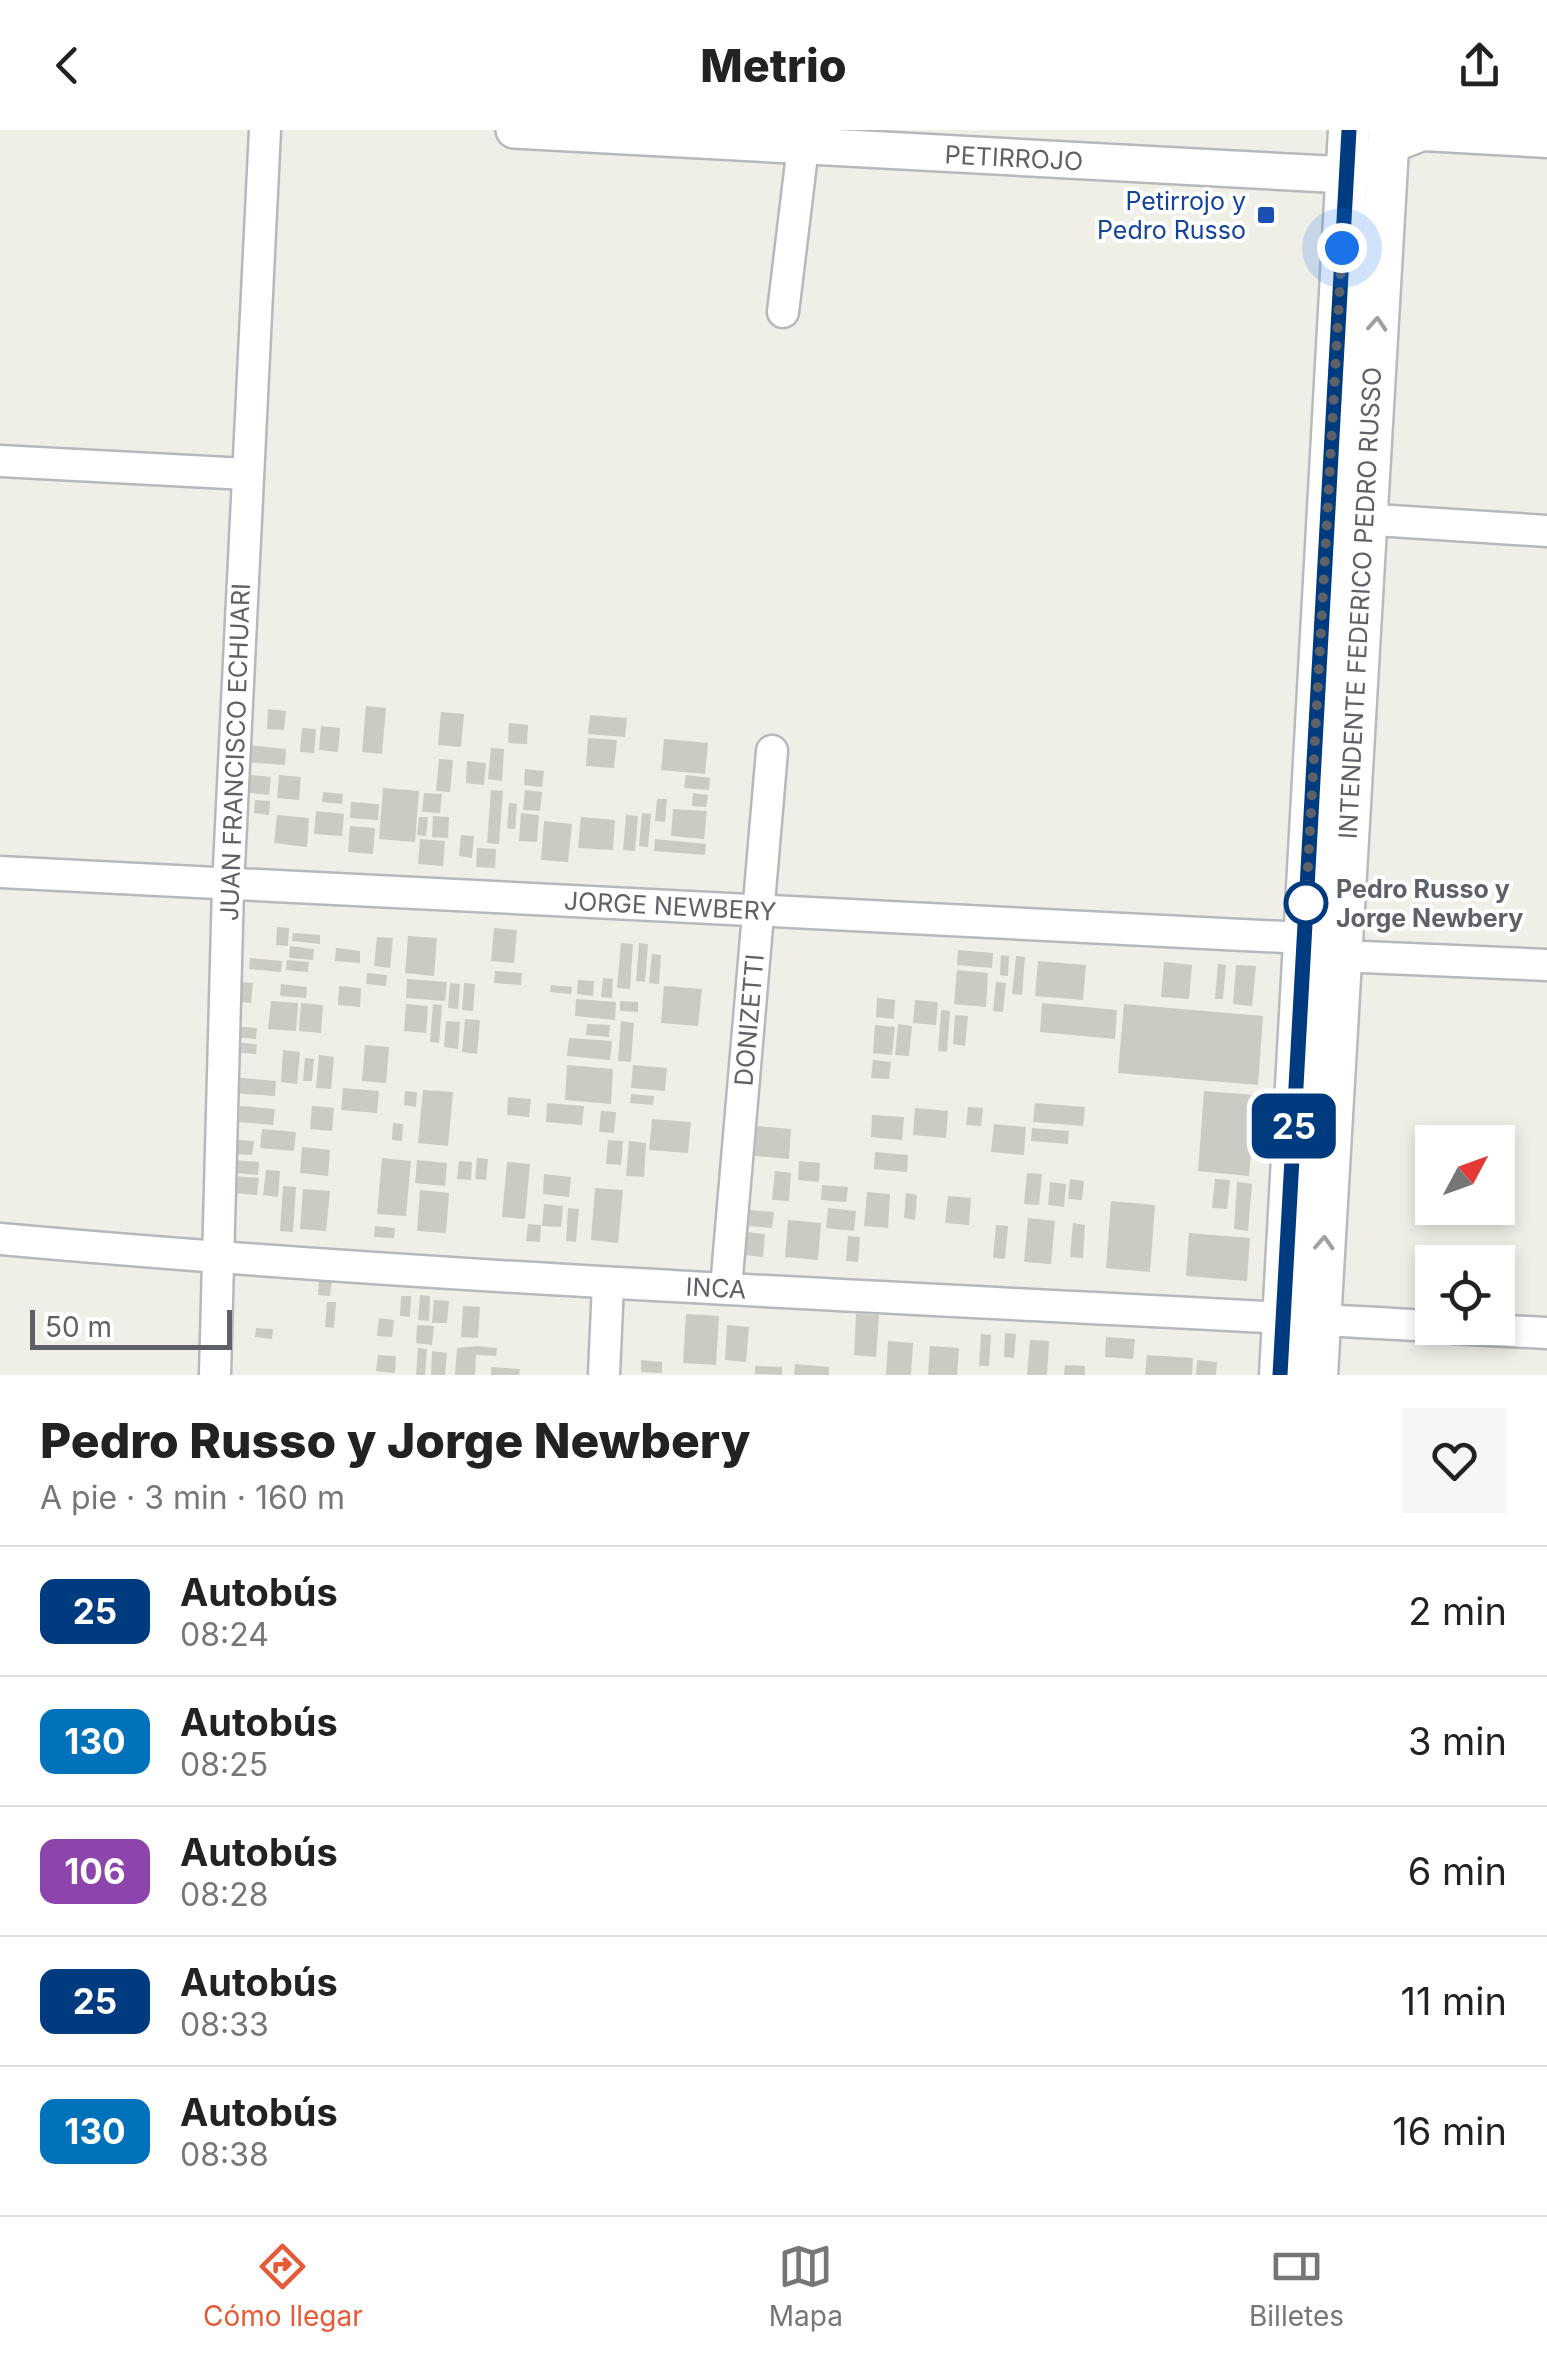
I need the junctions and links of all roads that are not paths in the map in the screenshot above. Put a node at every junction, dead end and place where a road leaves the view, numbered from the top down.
1 (265, 130) edge
2 (514, 130) edge
3 (1349, 130) edge
4 (805, 138) edge
5 (1389, 139) edge
6 (1547, 142) edge
7 (1346, 171) junction
8 (782, 312) dead end
9 (0, 461) edge
10 (247, 474) junction
11 (1345, 518) junction
12 (1547, 532) edge
13 (772, 750) dead end
14 (0, 872) edge
15 (228, 887) junction
16 (758, 910) junction
17 (1328, 944) junction
18 (1547, 965) edge
19 (0, 1239) edge
20 (221, 1259) junction
21 (608, 1284) junction
22 (726, 1288) junction
23 (1301, 1319) junction
24 (1415, 1325) edge
25 (1515, 1331) edge
26 (1547, 1333) edge
27 (215, 1375) edge
28 (604, 1375) edge
29 (1280, 1375) edge
30 (1316, 1375) edge

1 - 10 street, JUAN FRANCISCO ECHUARI
2 - 4 street, PETIRROJO
3 - 7 main road, INTENDENTE FEDERICO PEDRO RUSSO
4 - 7 street, PETIRROJO
4 - 8 street
5 - 6 street
5 - 7 street, PETIRROJO
11 -> 5 main road, INTENDENTE FEDERICO PEDRO RUSSO
7 - 11 main road, INTENDENTE FEDERICO PEDRO RUSSO
9 - 10 street
10 - 15 street, JUAN FRANCISCO ECHUARI
11 - 12 street
11 - 17 main road, INTENDENTE FEDERICO PEDRO RUSSO
13 - 16 street, DONIZETTI
14 - 15 street, JORGE NEWBERY
15 - 16 street, JORGE NEWBERY
15 - 20 street, JUAN FRANCISCO ECHUARI
16 - 17 street, JORGE NEWBERY
16 - 22 street, DONIZETTI
17 - 18 street, JORGE NEWBERY
17 - 23 main road, INTENDENTE FEDERICO PEDRO RUSSO
19 - 20 street, INCA
20 - 21 street, INCA
20 - 27 street, JUAN FRANCISCO ECHUARI
21 - 22 street, INCA
21 - 28 street
22 - 23 street, INCA
23 - 24 street, INCA
23 - 29 main road, INTENDENTE FEDERICO PEDRO RUSSO
23 - 30 main road, INTENDENTE FEDERICO PEDRO RUSSO
25 - 26 street

